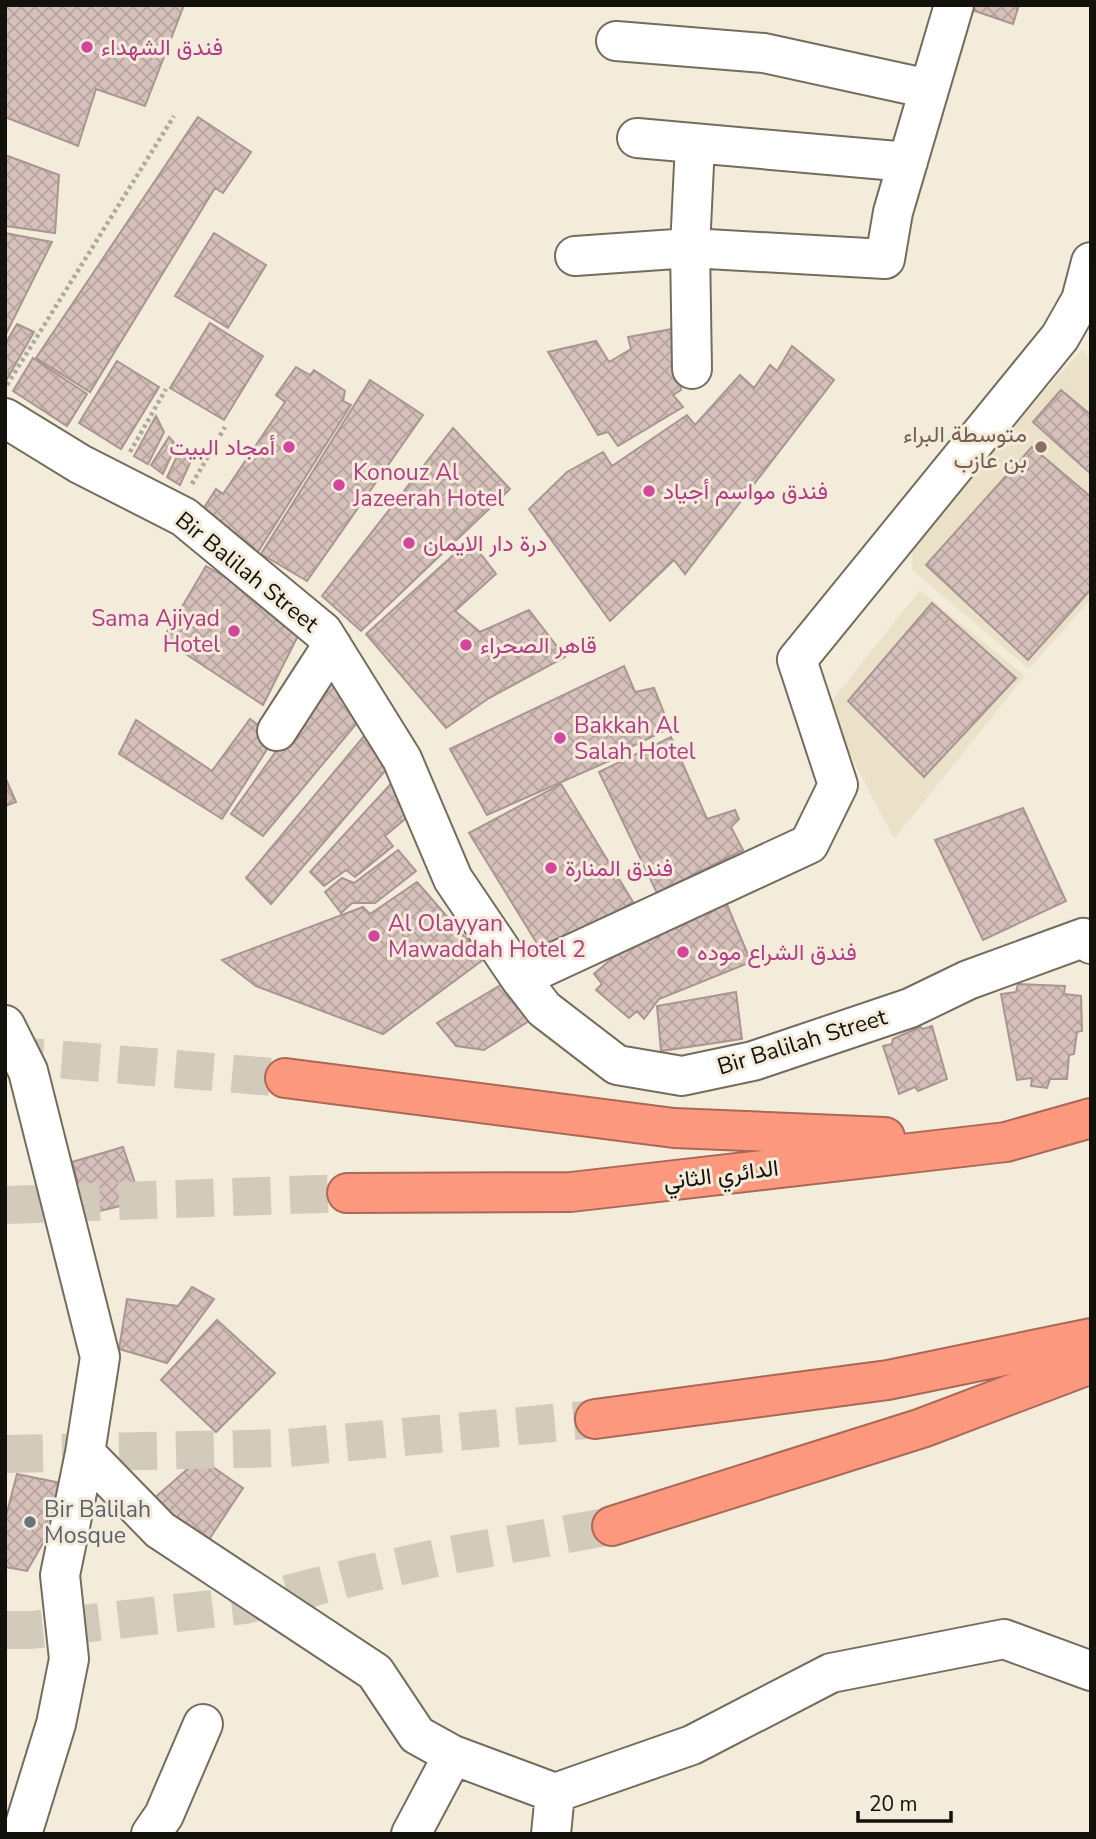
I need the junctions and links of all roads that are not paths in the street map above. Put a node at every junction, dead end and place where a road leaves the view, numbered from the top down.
1 (954, 5) edge
2 (616, 41) dead end
3 (929, 89) junction
4 (637, 138) dead end
5 (695, 144) junction
6 (908, 162) junction
7 (690, 248) junction
8 (575, 256) dead end
9 (1088, 285) edge
10 (692, 369) dead end
11 (5, 418) edge
12 (332, 646) junction
13 (277, 731) dead end
14 (1091, 944) edge
15 (520, 978) junction
16 (5, 1025) edge
17 (285, 1078) tunnel mouth
18 (1091, 1118) edge
19 (1006, 1142) junction
20 (347, 1193) tunnel mouth
21 (1091, 1338) edge
22 (1091, 1364) edge
23 (595, 1419) tunnel mouth
24 (85, 1453) junction
25 (612, 1526) tunnel mouth
26 (1091, 1671) edge
27 (203, 1724) dead end
28 (453, 1755) junction
29 (555, 1793) junction
30 (22, 1834) edge
31 (151, 1834) edge
32 (411, 1834) edge
33 (551, 1834) edge

1 - 3 street
2 - 3 street
3 - 6 street
4 - 5 street
5 - 6 street
5 - 7 street
6 - 7 street
7 - 8 street
7 - 10 street
9 - 15 street
11 - 12 street, Bir Balilah Street
12 - 13 street
12 - 15 street, Bir Balilah Street
14 - 15 street, Bir Balilah Street
16 - 24 street
17 - 19 highway
18 - 19 highway, الدائري الثاني
19 - 20 highway, الدائري الثاني
21 - 23 highway
22 - 25 highway
24 - 28 street
24 - 30 street
26 - 29 street
27 - 31 street
28 - 29 street
28 - 32 street
29 - 33 street

